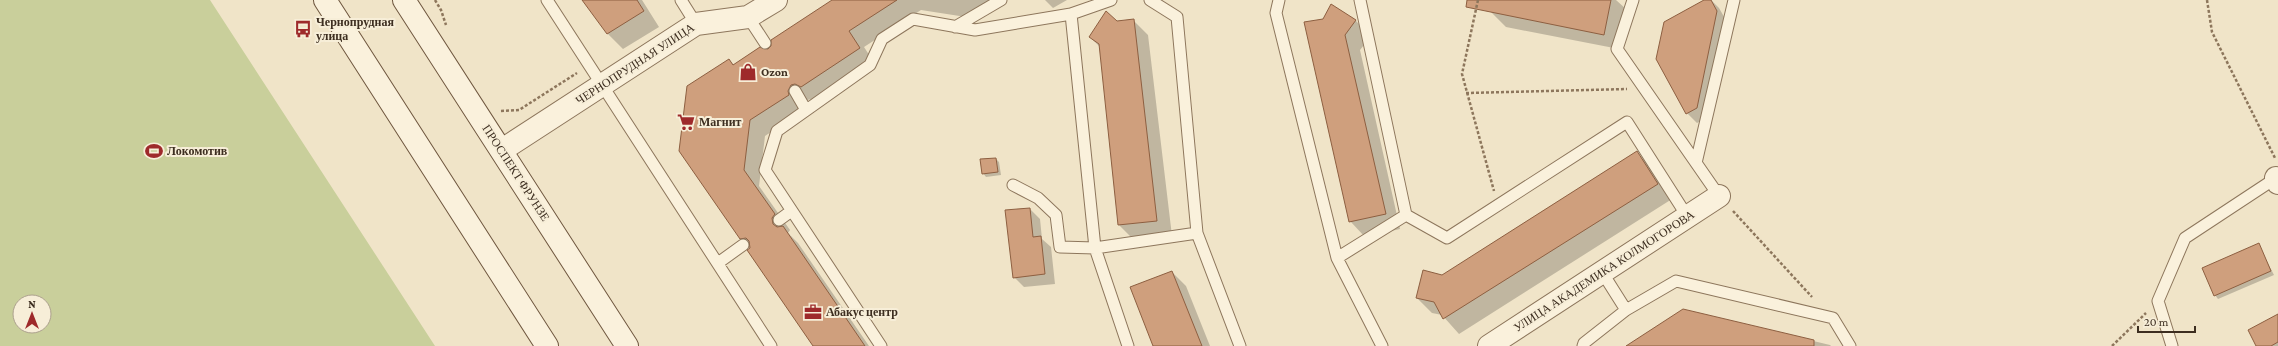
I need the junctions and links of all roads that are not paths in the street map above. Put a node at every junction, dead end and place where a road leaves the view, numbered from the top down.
1 (326, 0) edge
2 (404, 0) edge
3 (547, 0) edge
4 (681, 0) edge
5 (776, 0) edge
6 (1001, 0) edge
7 (1111, 0) edge
8 (1150, 0) edge
9 (1279, 0) edge
10 (1360, 0) edge
11 (1633, 0) edge
12 (1734, 0) edge
13 (1071, 14) junction
14 (748, 17) junction
15 (696, 24) junction
16 (955, 27) junction
17 (765, 43) dead end
18 (602, 85) junction
19 (795, 91) dead end
20 (806, 110) junction
21 (502, 150) junction
22 (1696, 163) junction
23 (2277, 181) edge
24 (1013, 185) dead end
25 (1719, 196) joint
26 (790, 212) junction
27 (1406, 215) junction
28 (1688, 216) junction
29 (779, 220) dead end
30 (1197, 233) junction
31 (744, 245) dead end
32 (1095, 248) junction
33 (1337, 258) junction
34 (718, 263) junction
35 (1602, 272) junction
36 (1626, 310) junction
37 (547, 346) edge
38 (627, 346) edge
39 (771, 346) edge
40 (881, 346) edge
41 (1128, 346) edge
42 (1240, 346) edge
43 (1382, 346) edge
44 (1489, 346) edge
45 (1583, 346) edge
46 (1850, 346) edge
47 (2172, 346) edge

1 - 37 main road
2 - 21 main road, ПРОСПЕКТ ФРУНЗЕ
3 - 18 lane
4 - 15 lane
5 - 14 main road, ЧЕРНОПРУДНАЯ УЛИЦА
6 - 16 lane
7 - 13 lane
8 - 30 lane
9 - 33 lane
10 - 27 lane
11 - 22 lane
12 - 22 lane
13 - 16 lane
13 - 32 lane
14 - 15 main road, ЧЕРНОПРУДНАЯ УЛИЦА
14 - 17 lane
15 - 18 main road, ЧЕРНОПРУДНАЯ УЛИЦА
16 - 20 lane
18 - 21 main road, ЧЕРНОПРУДНАЯ УЛИЦА
18 - 34 lane
19 - 20 lane
20 - 26 lane
21 - 38 main road, ПРОСПЕКТ ФРУНЗЕ
22 - 25 lane
23 - 47 lane
24 - 32 lane
25 - 28 main road, УЛИЦА АКАДЕМИКА КОЛМОГОРОВА
26 - 29 lane
26 - 40 lane
27 - 28 lane
27 - 33 lane
28 - 35 main road, УЛИЦА АКАДЕМИКА КОЛМОГОРОВА
30 - 32 lane
30 - 42 lane
31 - 34 lane
32 - 41 lane
33 - 43 lane
34 - 39 lane
35 - 36 lane
35 - 44 main road, УЛИЦА АКАДЕМИКА КОЛМОГОРОВА
36 - 45 lane
36 - 46 lane

